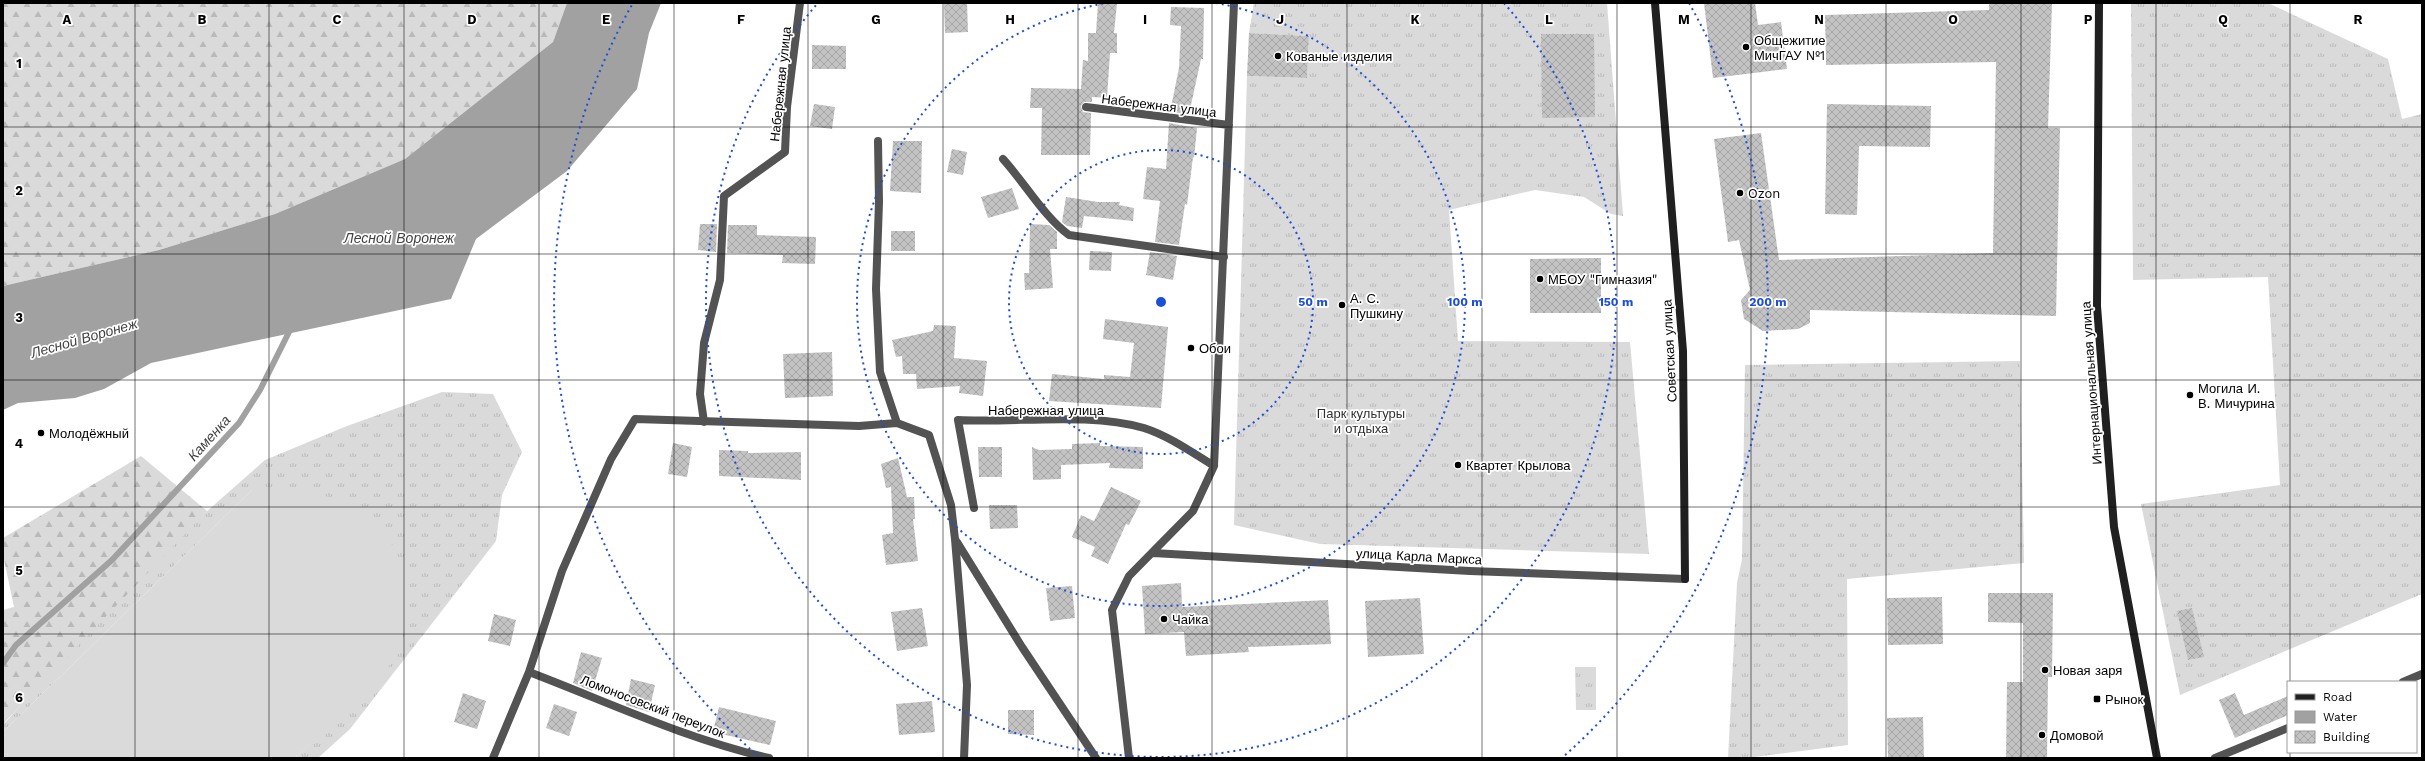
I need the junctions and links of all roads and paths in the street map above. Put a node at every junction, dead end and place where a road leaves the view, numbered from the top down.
1 (800, 3) edge
2 (1234, 3) edge
3 (1654, 3) edge
4 (2099, 3) edge
5 (1086, 107) dead end
6 (1229, 125) junction
7 (878, 141) dead end
8 (1003, 159) dead end
9 (1224, 257) junction
10 (704, 422) junction
11 (897, 423) junction
12 (1214, 466) junction
13 (974, 508) dead end
14 (955, 539) junction
15 (1153, 553) junction
16 (1685, 579) joint
17 (529, 672) junction
18 (2422, 674) edge
19 (2405, 681) edge
20 (2287, 728) edge
21 (493, 758) edge
22 (769, 758) edge
23 (964, 758) edge
24 (1096, 758) edge
25 (1129, 758) edge
26 (2157, 758) edge
27 (2215, 758) edge

1 - 10 street, Набережная улица
2 - 6 street, Набережная улица
3 - 16 main road, Советская улица
4 - 26 main road, Интернациональная улица
5 - 6 street, Набережная улица
6 - 9 street, Набережная улица
7 - 11 street
8 - 9 street
9 - 12 street, Набережная улица
10 - 11 street
10 - 17 street
11 - 14 street
12 - 13 street, Набережная улица
12 - 15 street, Набережная улица
14 - 23 street
14 - 24 street
15 - 16 street, улица Карла Маркса
15 - 25 street, Набережная улица
17 - 21 street
17 - 22 street, Ломоносовский переулок
18 - 19 street
20 - 27 street

